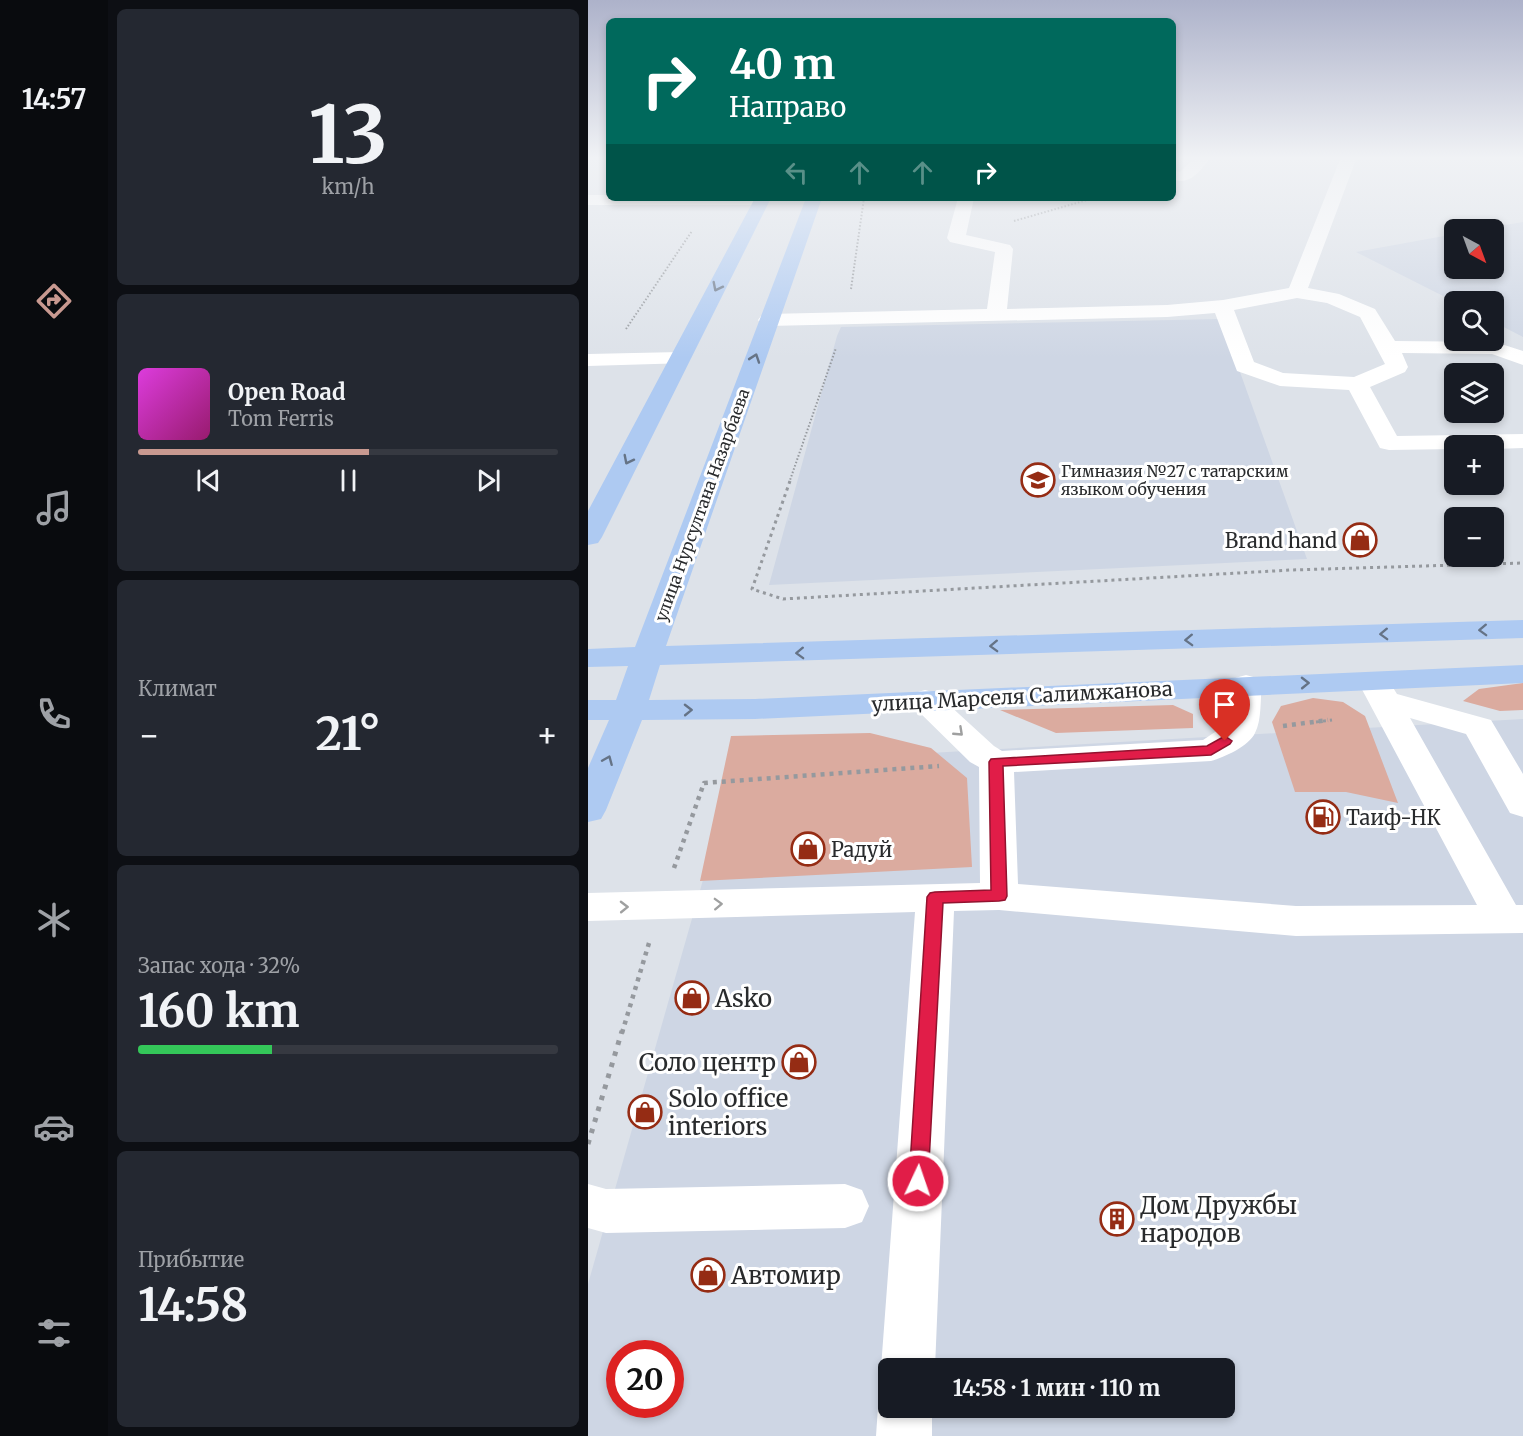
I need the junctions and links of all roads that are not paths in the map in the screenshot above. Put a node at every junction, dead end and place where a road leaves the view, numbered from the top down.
1 (750, 224) edge
2 (804, 224) edge
3 (959, 224) edge
4 (1323, 224) edge
5 (1298, 292) junction
6 (1222, 306) junction
7 (996, 315) junction
8 (768, 320) junction
9 (1388, 346) junction
10 (680, 358) junction
11 (1523, 359) edge
12 (597, 360) edge
13 (1357, 384) junction
14 (1523, 441) edge
15 (588, 537) edge
16 (1523, 629) edge
17 (646, 656) junction
18 (588, 658) edge
19 (1523, 674) edge
20 (1246, 685) junction
21 (1380, 691) junction
22 (925, 700) junction
23 (588, 710) edge
24 (629, 711) junction
25 (996, 762) junction
26 (1523, 805) edge
27 (588, 810) edge
28 (999, 896) junction
29 (935, 897) junction
30 (588, 908) edge
31 (1514, 919) edge
32 (588, 1206) edge
33 (845, 1206) dead end
34 (909, 1358) edge
35 (905, 1418) edge
36 (904, 1436) edge

1 -> 10 main road
2 - 8 main road, улица Нурсултана Назарбаева
3 - 7 lane
4 - 5 lane
5 - 6 lane
5 - 9 lane
6 - 7 lane
6 - 13 lane
7 - 8 lane
17 -> 8 main road, улица Нурсултана Назарбаева
9 - 11 lane
9 - 13 lane
10 - 12 lane
10 -> 15 main road
13 - 14 lane
16 -> 17 main road
17 - 18 main road
17 - 24 main road, улица Нурсултана Назарбаева
19 - 21 main road, улица Марселя Салимжанова
20 -> 21 main road, улица Марселя Салимжанова
20 - 22 main road, улица Марселя Салимжанова
20 - 25 lane
21 - 26 lane
21 - 31 lane
24 -> 22 main road, улица Марселя Салимжанова
22 -> 25 lane
23 - 24 main road, улица Марселя Салимжанова
27 -> 24 main road, улица Нурсултана Назарбаева
25 - 28 lane
28 - 29 lane
28 - 31 lane
30 -> 29 lane
29 - 34 lane
32 - 33 lane
35 - 36 lane

